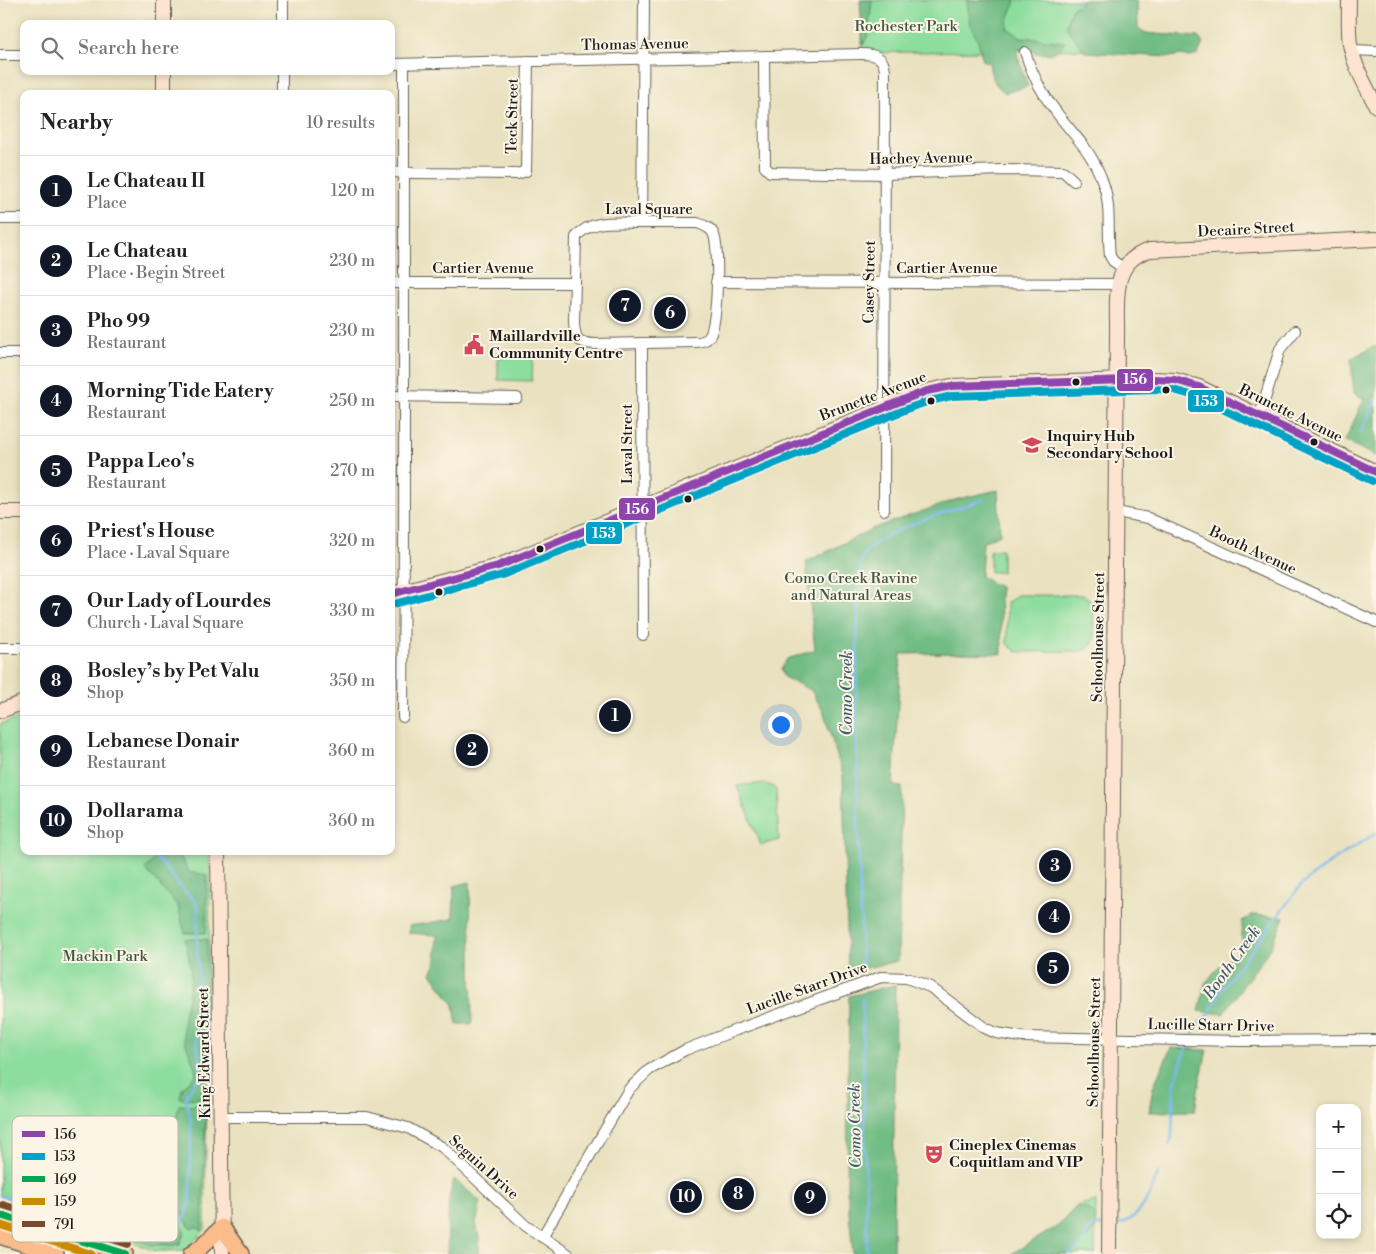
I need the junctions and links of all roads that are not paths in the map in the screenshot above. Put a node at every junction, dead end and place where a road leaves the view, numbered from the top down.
1 (164, 0) edge
2 (283, 0) edge
3 (644, 0) edge
4 (1349, 0) edge
5 (164, 20) edge
6 (283, 20) edge
7 (1352, 50) junction
8 (1376, 51) edge
9 (1025, 52) dead end
10 (0, 55) edge
11 (20, 55) edge
12 (764, 56) junction
13 (879, 57) joint
14 (644, 58) junction
15 (528, 61) junction
16 (395, 64) edge
17 (404, 64) junction
18 (164, 75) edge
19 (282, 75) edge
20 (164, 90) edge
21 (282, 90) edge
22 (1376, 106) edge
23 (395, 172) edge
24 (404, 172) junction
25 (885, 174) junction
26 (1074, 182) dead end
27 (0, 219) edge
28 (20, 219) edge
29 (642, 223) junction
30 (1376, 239) edge
31 (1123, 268) junction
32 (395, 282) edge
33 (716, 282) junction
34 (404, 283) junction
35 (575, 283) junction
36 (884, 283) junction
37 (1118, 284) junction
38 (1295, 331) dead end
39 (642, 343) junction
40 (0, 353) edge
41 (20, 353) edge
42 (1117, 381) junction
43 (395, 396) edge
44 (404, 396) junction
45 (517, 398) dead end
46 (883, 409) junction
47 (1260, 415) junction
48 (1376, 472) edge
49 (642, 507) junction
50 (884, 510) dead end
51 (0, 512) edge
52 (20, 512) edge
53 (1116, 512) junction
54 (398, 593) edge
55 (1376, 622) edge
56 (643, 635) dead end
57 (0, 648) edge
58 (20, 648) edge
59 (20, 703) edge
60 (0, 710) edge
61 (403, 717) dead end
62 (218, 855) edge
63 (1111, 1039) junction
64 (1376, 1040) edge
65 (221, 1117) junction
66 (0, 1216) edge
67 (12, 1220) edge
68 (222, 1227) junction
69 (0, 1236) edge
70 (542, 1237) junction
71 (12, 1240) edge
72 (19, 1242) edge
73 (86, 1242) edge
74 (56, 1254) edge
75 (125, 1254) edge
76 (191, 1254) edge
77 (222, 1254) edge
78 (241, 1254) edge
79 (568, 1254) edge
80 (1109, 1254) edge

1 - 5 main road
2 - 6 street
3 - 14 street
4 - 7 main road
7 - 8 street
7 - 22 main road
9 - 31 street
10 - 11 street
12 - 13 street, Thomas Avenue
12 - 14 street, Thomas Avenue
12 - 25 street, Hachey Avenue
13 - 25 street, Casey Street
14 - 15 street, Thomas Avenue
14 - 29 street
15 - 17 street, Thomas Avenue
15 - 24 street, Teck Street
16 - 17 street, Thomas Avenue
17 - 24 street
18 - 20 main road
19 - 21 street
23 - 24 street
24 - 34 street
25 - 26 street, Hachey Avenue
25 - 36 street, Casey Street
27 - 28 street
29 - 33 street, Laval Square
29 - 35 street, Laval Square
30 - 31 main road, Decaire Street
31 - 37 main road, Schoolhouse Street
32 - 34 street, Cartier Avenue
33 - 36 street, Cartier Avenue
33 - 39 street, Laval Square
34 - 35 street, Cartier Avenue
34 - 44 street
35 - 39 street, Laval Square
36 - 37 street, Cartier Avenue
36 - 46 street, Casey Street
37 - 42 main road, Schoolhouse Street
38 - 47 street
39 - 49 street, Laval Street
40 - 41 street
42 - 46 main road, Brunette Avenue
42 - 47 main road, Brunette Avenue
42 - 53 main road, Schoolhouse Street
43 - 44 street
44 - 45 street
44 - 54 street
46 - 49 main road, Brunette Avenue
46 - 50 street, Casey Street
47 - 48 main road, Brunette Avenue
49 - 54 main road, Brunette Avenue
49 - 56 street, Laval Street
51 - 52 main road
53 - 55 street, Booth Avenue
53 - 63 main road, Schoolhouse Street
54 - 61 street
57 - 58 street
59 - 60 main road
62 - 65 main road, King Edward Street
63 - 64 street, Lucille Starr Drive
63 - 70 street, Lucille Starr Drive
63 - 80 main road, Schoolhouse Street
65 - 68 main road, King Edward Street
65 - 70 street, Seguin Drive
66 - 67 main road
68 - 76 main road
68 - 77 main road, King Edward Street
68 - 78 main road
69 - 71 main road
70 - 79 street, Seguin Drive
72 - 74 main road
73 - 75 main road

